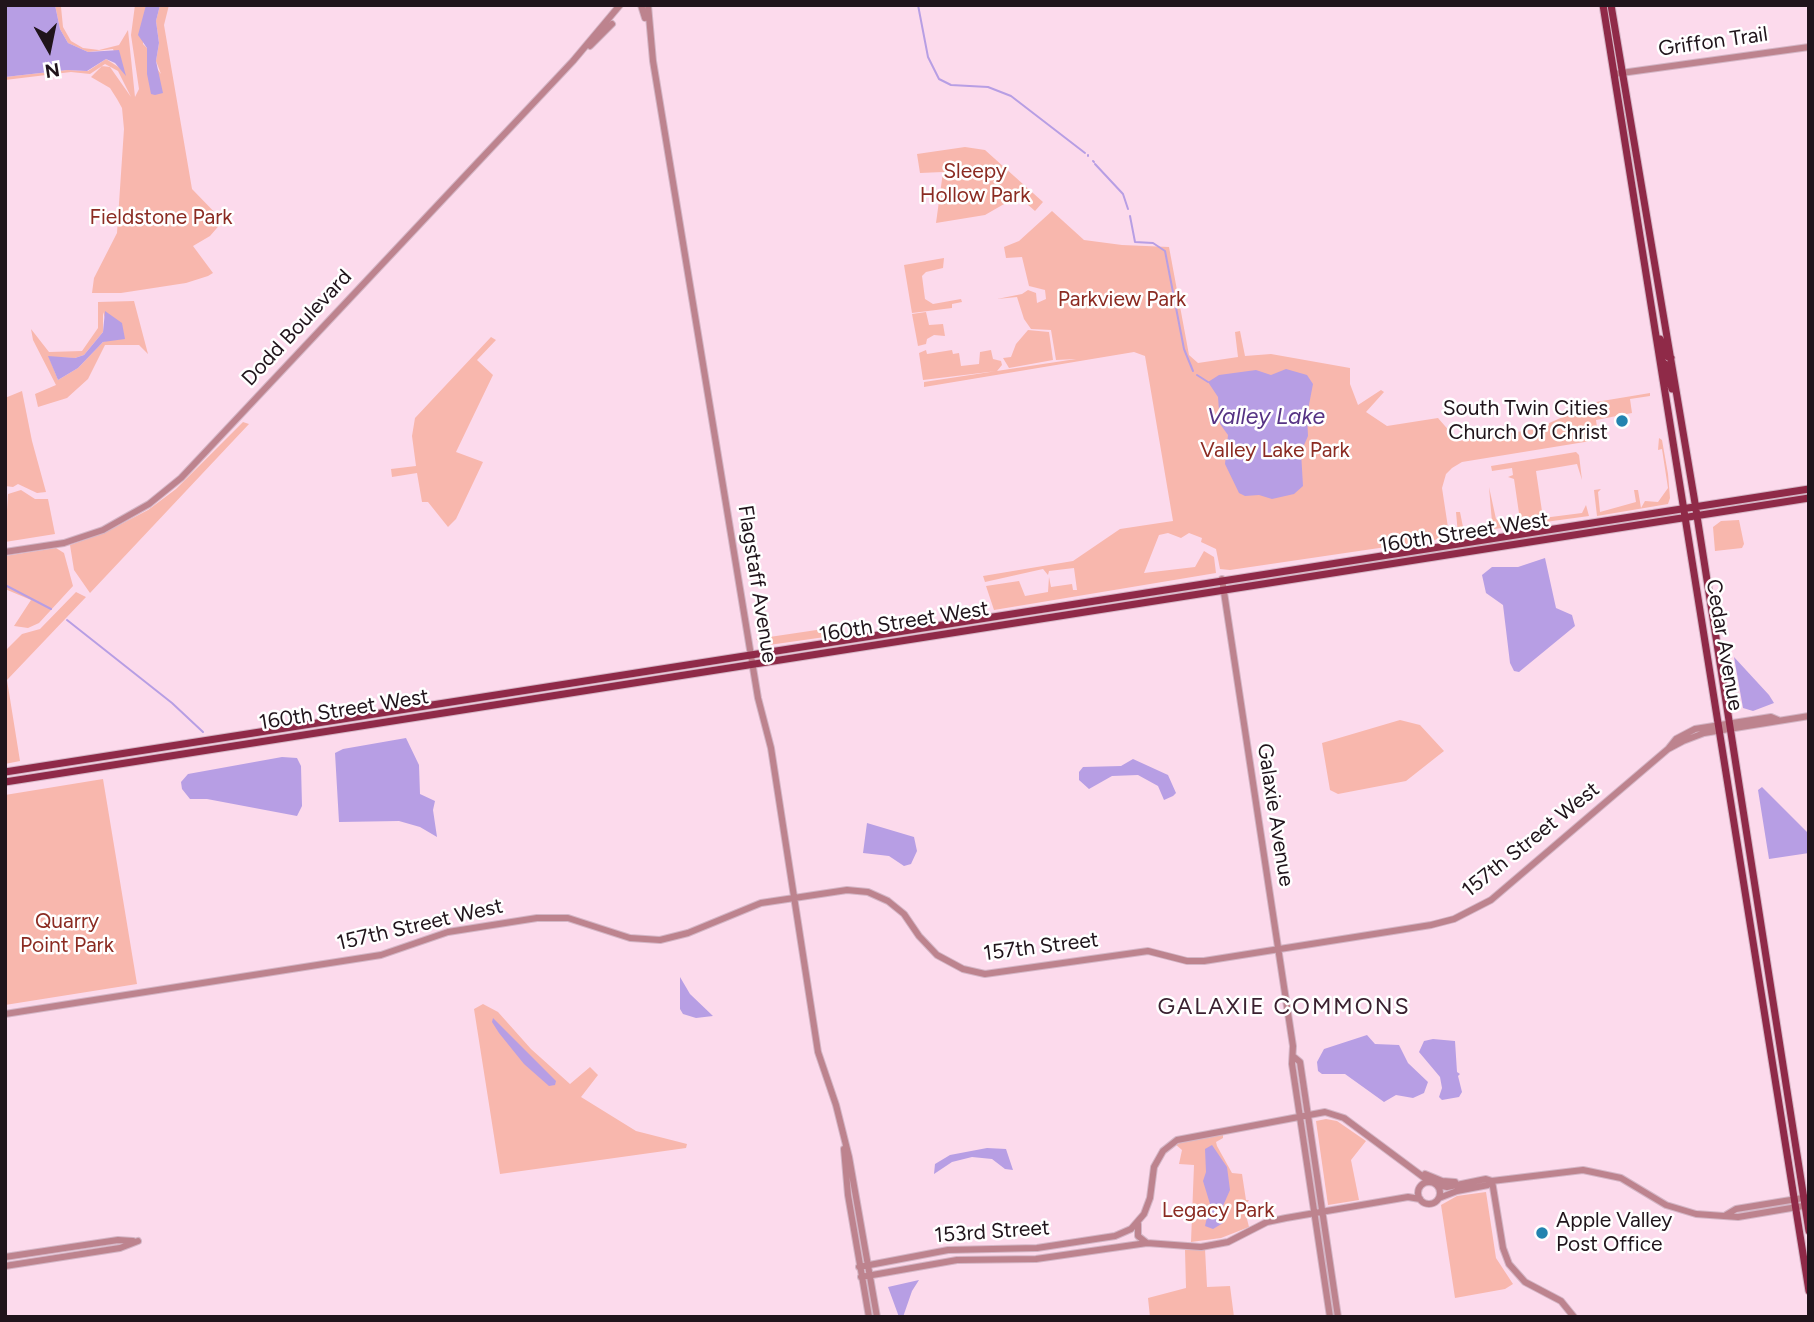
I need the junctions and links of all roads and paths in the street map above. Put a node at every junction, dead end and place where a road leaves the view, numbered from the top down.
1 (620, 5) edge
2 (626, 5) edge
3 (641, 5) edge
4 (648, 5) edge
5 (1603, 5) edge
6 (1611, 5) edge
7 (647, 23) junction
8 (1809, 47) edge
9 (573, 61) junction
10 (1618, 74) junction
11 (1655, 328) junction
12 (1671, 358) junction
13 (1660, 360) junction
14 (1678, 399) junction
15 (1809, 489) edge
16 (1809, 498) edge
17 (1696, 507) junction
18 (1683, 509) junction
19 (1697, 517) junction
20 (1685, 519) junction
21 (5, 552) edge
22 (1222, 583) junction
23 (753, 660) junction
24 (1809, 716) edge
25 (1730, 726) junction
26 (1720, 727) junction
27 (5, 772) edge
28 (5, 782) edge
29 (794, 897) junction
30 (1752, 930) junction
31 (1278, 949) junction
32 (1770, 974) junction
33 (1759, 975) junction
34 (5, 1014) edge
35 (1778, 1029) junction
36 (1294, 1056) junction
37 (1308, 1115) junction
38 (1300, 1117) junction
39 (1409, 1166) junction
40 (1492, 1181) junction
41 (1464, 1182) junction
42 (1432, 1183) junction
43 (1439, 1198) junction
44 (1420, 1199) junction
45 (1803, 1202) edge
46 (1322, 1212) junction
47 (1314, 1213) junction
48 (1138, 1222) junction
49 (1809, 1231) edge
50 (1147, 1243) junction
51 (5, 1257) edge
52 (5, 1266) edge
53 (863, 1266) junction
54 (865, 1277) junction
55 (1809, 1291) edge
56 (869, 1317) edge
57 (877, 1317) edge
58 (1330, 1317) edge
59 (1338, 1317) edge
60 (1574, 1317) edge

1 - 9 street, Dodd Boulevard
2 - 9 street, Dodd Boulevard
3 - 7 street, Flagstaff Avenue
4 - 7 street, Flagstaff Avenue
5 - 10 main road, Cedar Avenue
6 - 10 main road, Cedar Avenue
7 - 23 street, Flagstaff Avenue
8 - 10 street, Griffon Trail
9 - 21 street, Dodd Boulevard
10 - 11 main road, Cedar Avenue
10 - 12 main road, Cedar Avenue
11 - 12 main road
11 - 13 main road, Cedar Avenue
12 - 14 main road, Cedar Avenue
13 - 14 main road
13 - 18 main road, Cedar Avenue
14 - 17 main road, Cedar Avenue
15 - 17 main road, 160th Street West
16 - 19 main road, 160th Street West
17 - 18 main road, 160th Street West
17 - 19 main road, Cedar Avenue
18 - 20 main road, Cedar Avenue
18 - 22 main road, 160th Street West
19 - 20 main road, 160th Street West
19 - 25 main road, Cedar Avenue
20 - 22 main road, 160th Street West
20 - 26 main road, Cedar Avenue
22 - 23 main road, 160th Street West
22 - 31 street, Galaxie Avenue
23 - 27 main road, 160th Street West
23 - 28 main road, 160th Street West
23 - 29 street, Flagstaff Avenue
24 - 25 street, 157th Street West
25 - 26 street, 157th Street West
25 - 32 main road, Cedar Avenue
26 - 30 main road, Cedar Avenue
26 - 31 street, 157th Street West
29 - 31 street, 157th Street
29 - 34 street, 157th Street West
29 - 53 street, Flagstaff Avenue
30 - 32 main road
30 - 33 main road, Cedar Avenue
31 - 36 street, Galaxie Avenue
32 - 35 main road, Cedar Avenue
33 - 35 main road
33 - 45 main road, Cedar Avenue
35 - 45 main road, Cedar Avenue
36 - 37 street, Galaxie Avenue
36 - 38 street, Galaxie Avenue
37 - 38 street
37 - 39 street
37 - 46 street, Galaxie Avenue
38 - 47 street, Galaxie Avenue
38 - 48 street
39 - 41 street
39 - 42 street
40 - 41 street
40 - 43 street
40 - 45 street
40 - 60 street
41 - 42 street
42 - 43 street
42 - 44 street
43 - 44 street
44 - 46 street, 153rd Street
45 - 49 main road, Cedar Avenue
45 - 55 main road, Cedar Avenue
46 - 47 street, 153rd Street
46 - 59 street, Galaxie Avenue
47 - 50 street, 153rd Street
47 - 58 street, Galaxie Avenue
48 - 50 street
48 - 53 street, 153rd Street
50 - 54 street, 153rd Street
51 - 52 street
53 - 54 street, Flagstaff Avenue
54 - 56 street, Flagstaff Avenue
54 - 57 street, Flagstaff Avenue

